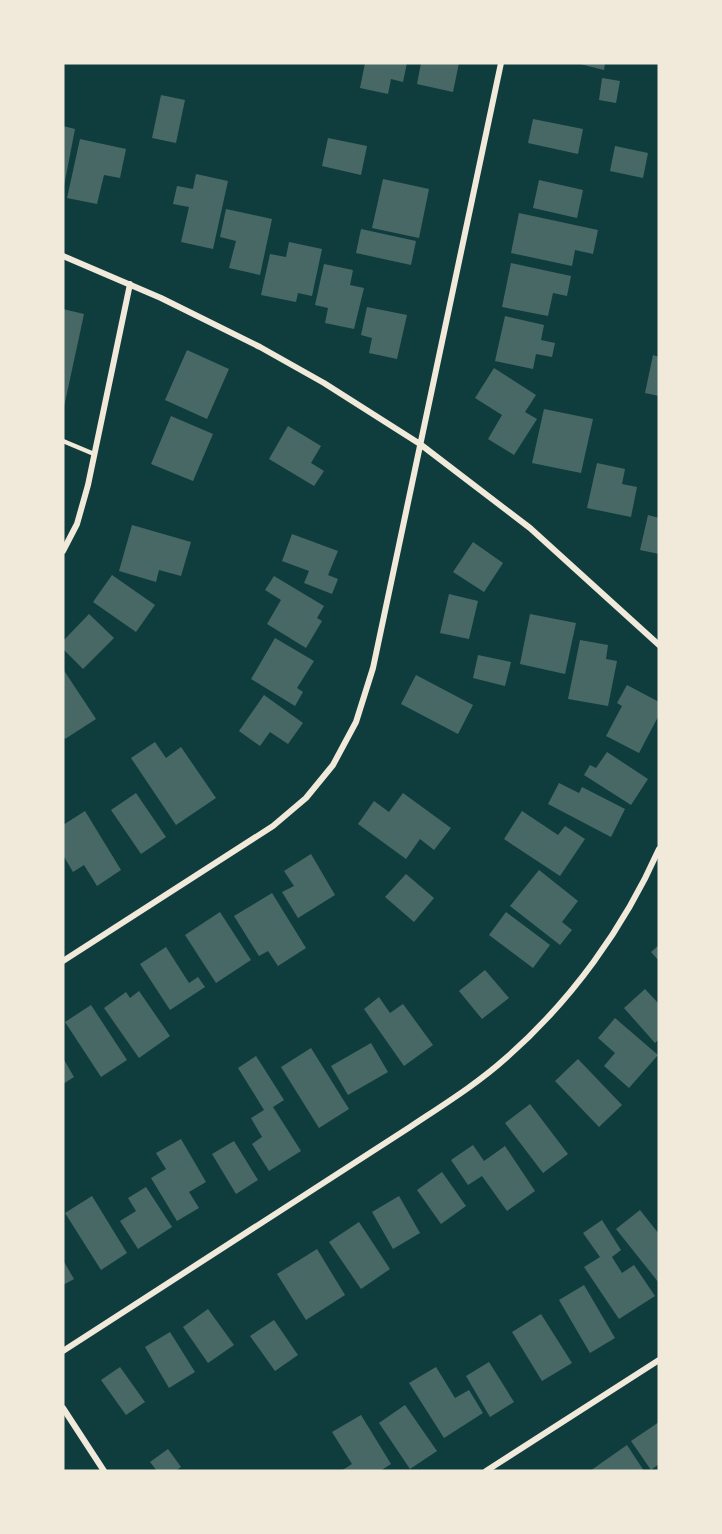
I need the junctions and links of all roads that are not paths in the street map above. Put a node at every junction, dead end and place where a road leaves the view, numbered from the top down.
1 (501, 63) edge
2 (63, 256) edge
3 (130, 284) junction
4 (63, 441) edge
5 (420, 444) junction
6 (94, 454) junction
7 (63, 551) edge
8 (659, 645) edge
9 (659, 849) edge
10 (63, 961) edge
11 (63, 1351) edge
12 (659, 1360) edge
13 (63, 1407) edge
14 (105, 1471) edge
15 (486, 1471) edge

1 - 5 street
2 - 3 street
3 - 5 street
3 - 6 street
4 - 6 lane
5 - 8 street
5 - 10 street
6 - 7 street
9 - 11 street
12 - 15 street
13 - 14 street

